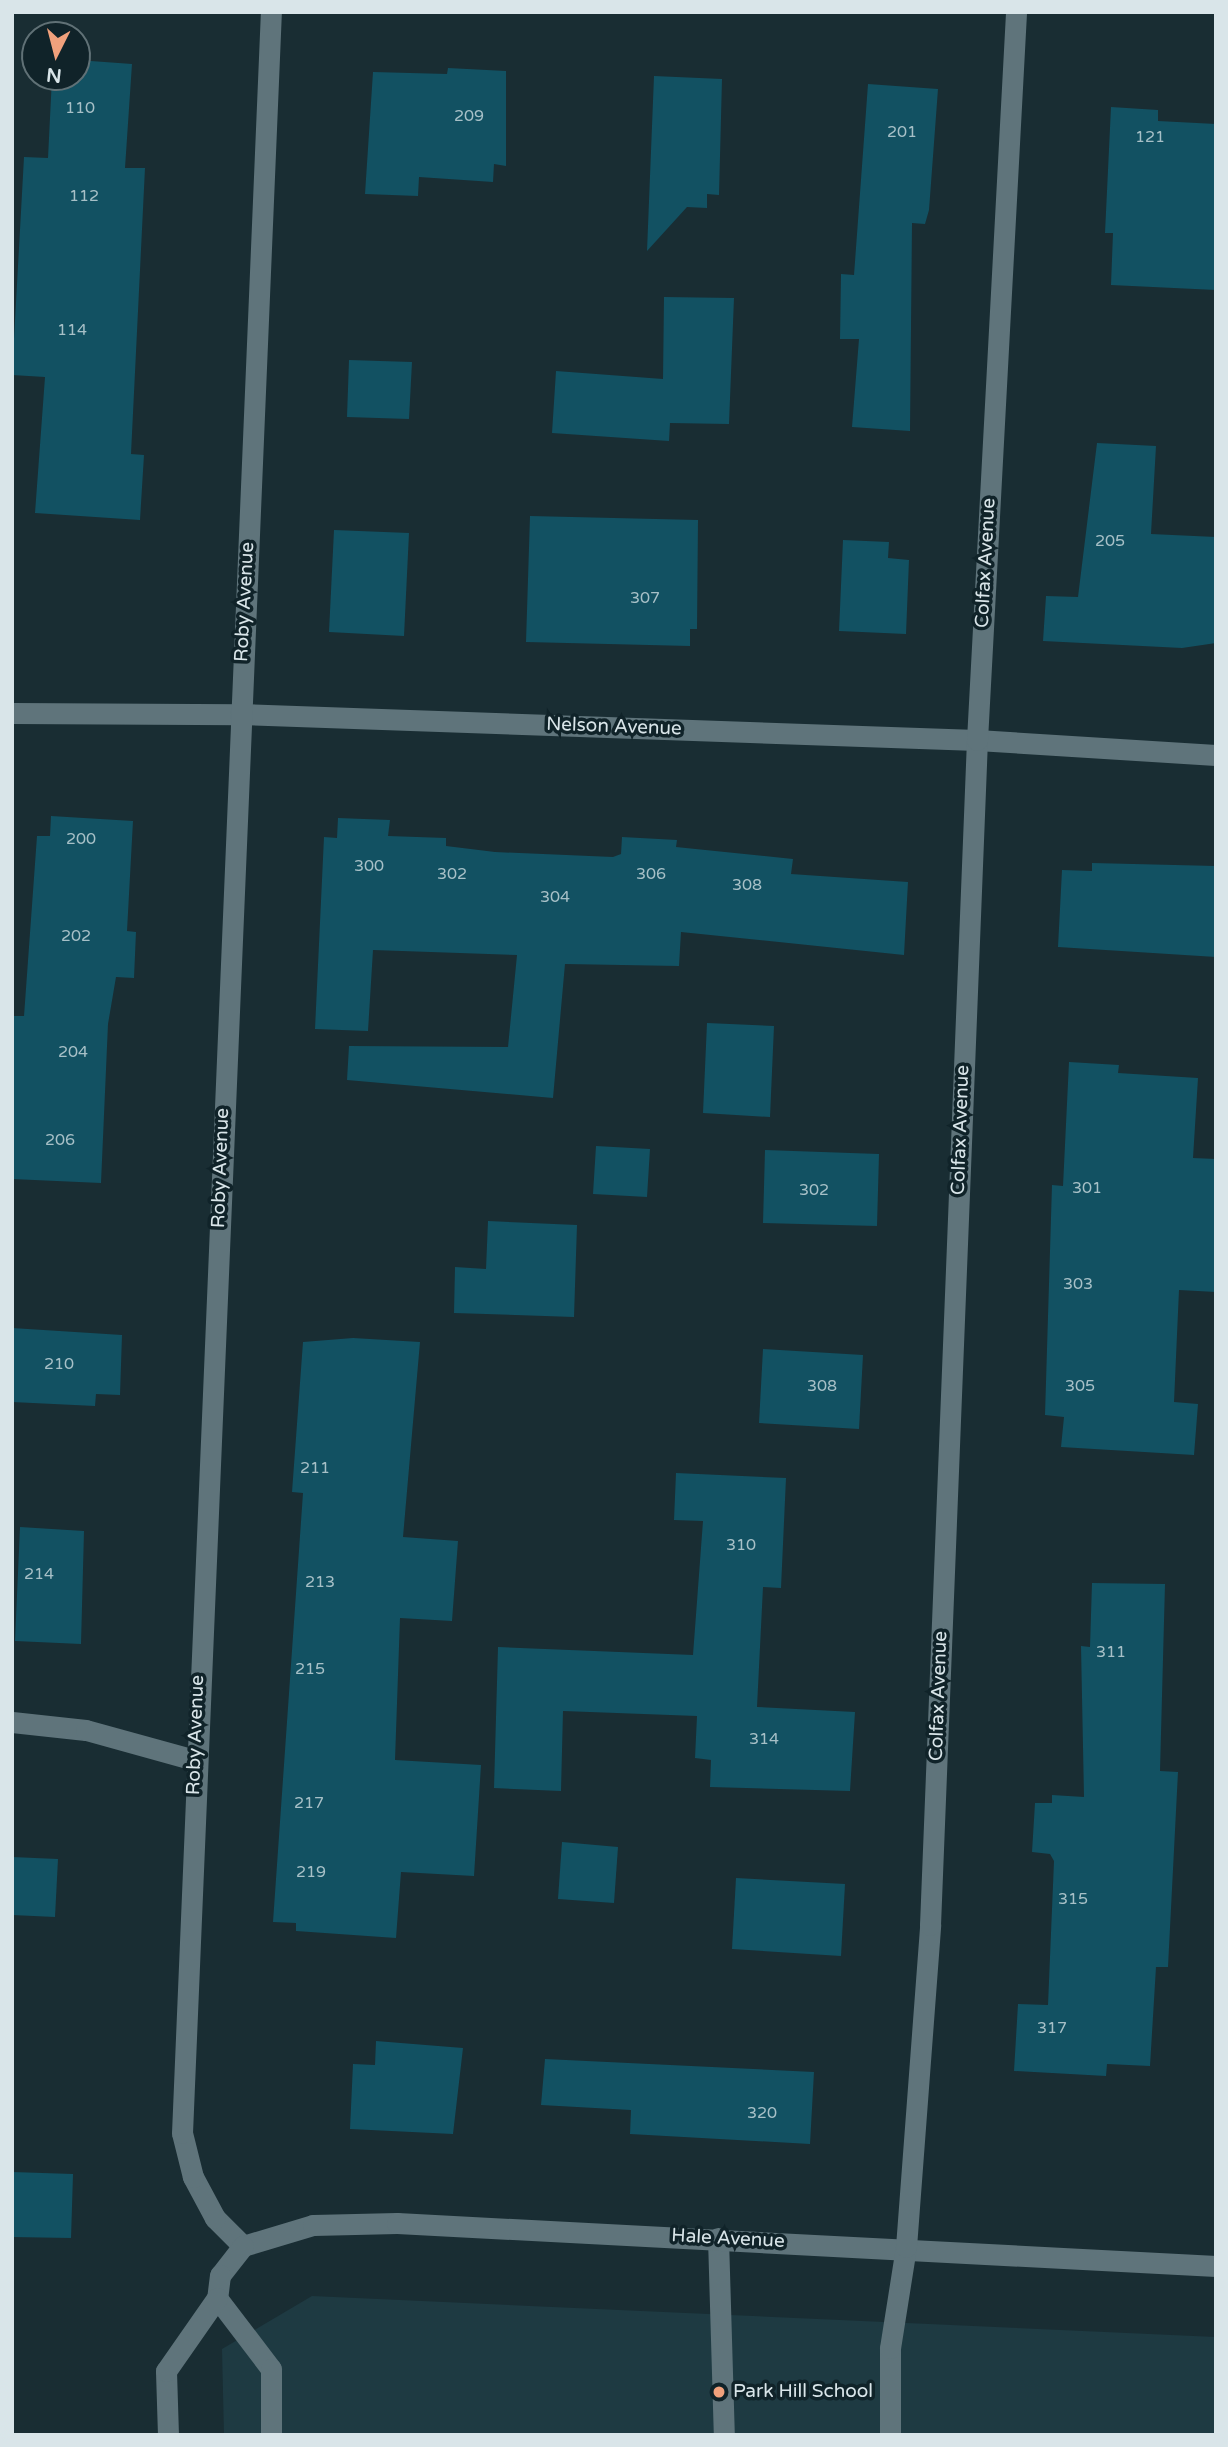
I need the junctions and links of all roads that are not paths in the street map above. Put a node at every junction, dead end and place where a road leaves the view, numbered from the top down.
1 (271, 12) edge
2 (1016, 12) edge
3 (12, 713) edge
4 (240, 714) junction
5 (977, 740) junction
6 (1216, 755) edge
7 (12, 1722) edge
8 (195, 1760) junction
9 (718, 2238) junction
10 (243, 2246) junction
11 (906, 2247) junction
12 (1216, 2266) edge
13 (217, 2298) junction
14 (168, 2435) edge
15 (271, 2435) edge
16 (724, 2435) edge
17 (890, 2435) edge

1 - 4 street, Roby Avenue
2 - 5 street, Colfax Avenue
3 - 4 street, Nelson Avenue
4 - 5 street, Nelson Avenue
4 - 8 street, Roby Avenue
5 - 6 street, Nelson Avenue
5 - 11 street, Colfax Avenue
7 - 8 street
8 - 10 street, Roby Avenue
9 - 10 street, Hale Avenue
9 - 11 street, Hale Avenue
9 - 16 street
10 - 13 street
11 - 12 street, Hale Avenue
11 - 17 street, Colfax Avenue
13 - 14 street
13 - 15 street

